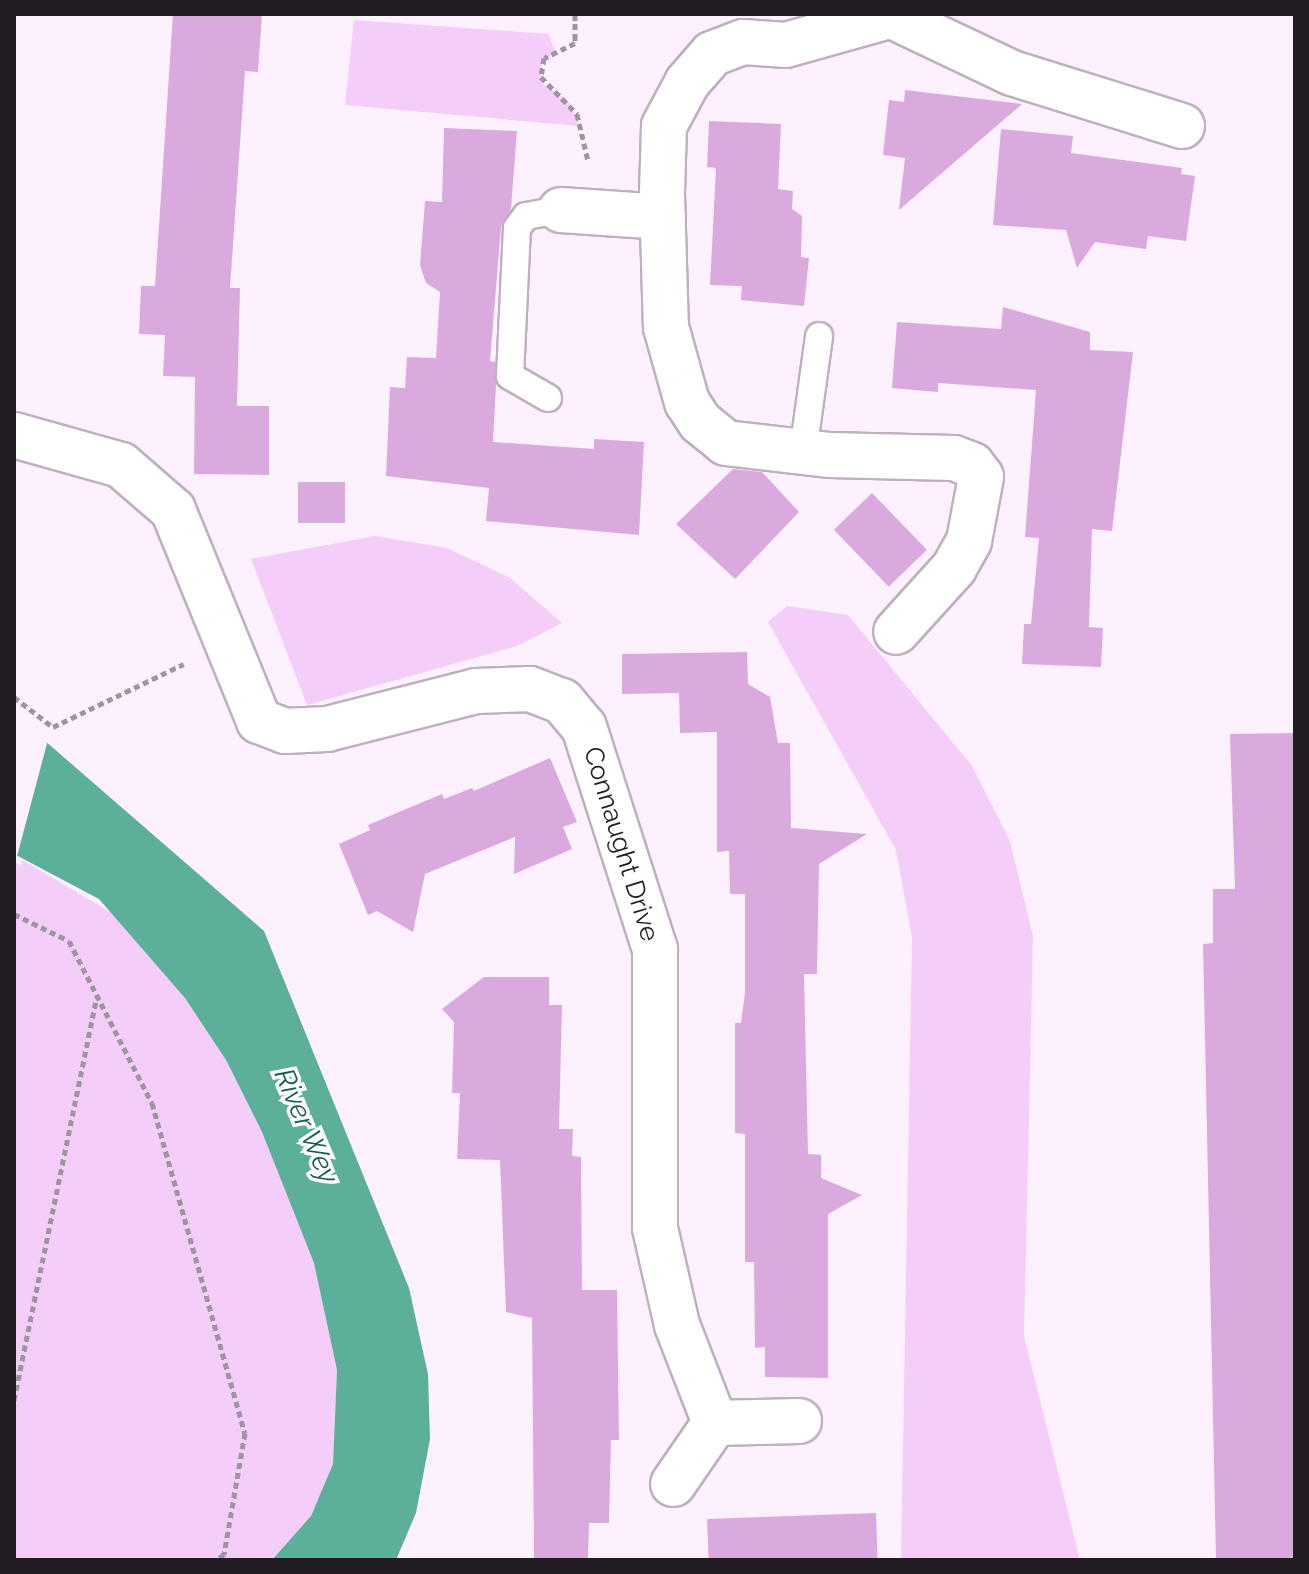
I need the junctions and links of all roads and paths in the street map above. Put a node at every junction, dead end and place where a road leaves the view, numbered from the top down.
1 (575, 14) edge
2 (896, 16) edge
3 (1182, 126) dead end
4 (589, 170) dead end
5 (561, 210) joint
6 (663, 217) junction
7 (819, 336) dead end
8 (548, 398) dead end
9 (14, 435) edge
10 (803, 452) junction
11 (896, 632) dead end
12 (211, 656) junction
13 (14, 697) edge
14 (14, 914) edge
15 (97, 997) junction
16 (14, 1400) edge
17 (799, 1421) dead end
18 (715, 1423) junction
19 (673, 1484) dead end
20 (217, 1560) edge

1 - 4 path
2 - 3 street
2 - 6 street
5 - 6 street
5 - 8 lane
6 - 10 street
7 - 10 lane
9 - 12 street, Connaught Drive
10 - 11 street
12 - 13 path
12 - 18 street, Connaught Drive
14 - 15 path
15 - 16 path
15 - 20 path
17 - 18 street
18 - 19 street

